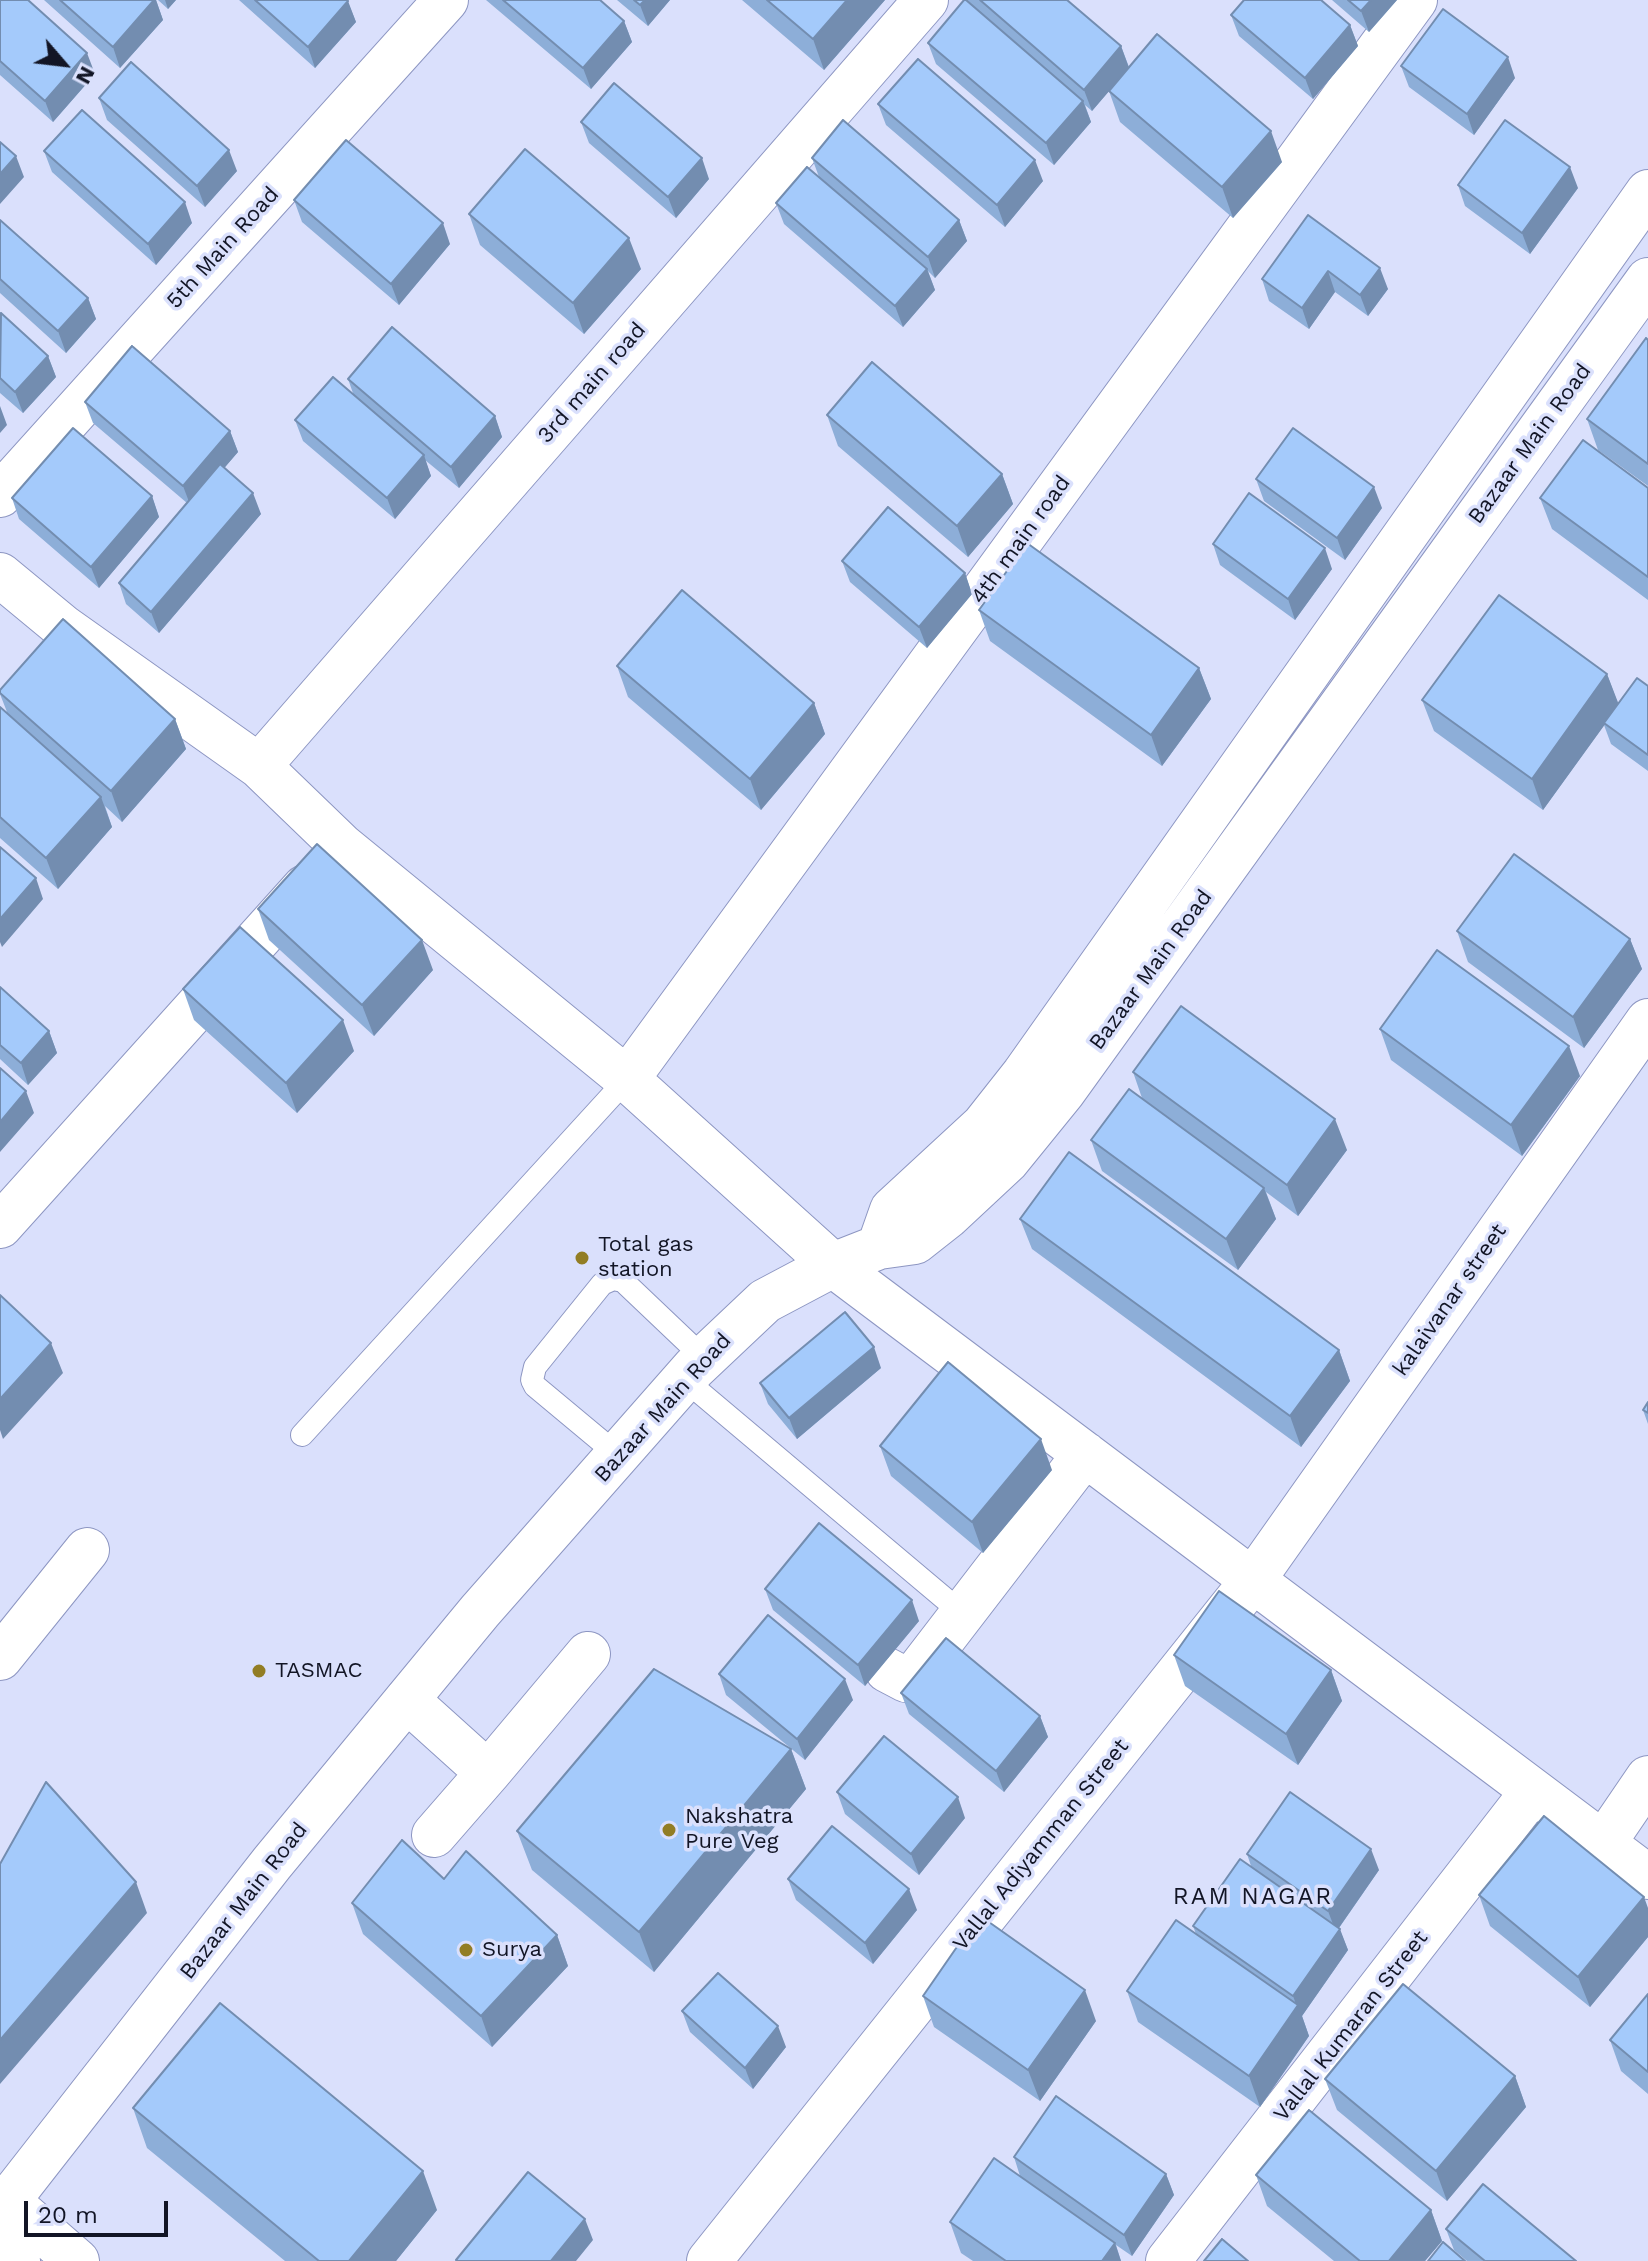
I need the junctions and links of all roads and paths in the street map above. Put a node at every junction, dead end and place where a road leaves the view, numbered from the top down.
1 (446, 0) edge
2 (926, 0) edge
3 (1415, 0) edge
4 (1648, 192) edge
5 (1648, 280) edge
6 (0, 495) edge
7 (0, 575) edge
8 (259, 766) junction
9 (342, 846) junction
10 (1648, 1021) edge
11 (627, 1079) junction
12 (0, 1226) edge
13 (879, 1247) junction
14 (833, 1265) junction
15 (694, 1368) junction
16 (302, 1435) dead end
17 (1085, 1454) junction
18 (619, 1456) junction
19 (87, 1550) dead end
20 (1253, 1580) junction
21 (963, 1614) junction
22 (588, 1654) dead end
23 (0, 1658) edge
24 (887, 1670) dead end
25 (407, 1700) junction
26 (488, 1773) junction
27 (1648, 1778) edge
28 (1533, 1791) junction
29 (434, 1835) dead end
30 (1603, 1844) junction
31 (1648, 1877) edge
32 (4, 2206) edge
33 (0, 2246) edge
34 (18, 2261) edge
35 (77, 2261) edge
36 (709, 2261) edge
37 (1168, 2261) edge

1 - 6 street, 5th Main Road
2 - 8 street, 3rd main road
3 - 11 street, 4th main road
4 - 13 street
5 - 13 street, Bazaar Main Road
7 - 8 street
8 - 9 street
9 - 11 street
9 - 12 street
10 - 20 street, kalaivanar street
11 - 14 street
11 - 16 lane
13 - 14 street, Bazaar Main Road
14 - 15 street, Bazaar Main Road
14 - 17 street
15 - 18 street, Bazaar Main Road
15 - 18 lane
15 - 21 lane
17 - 20 street
17 - 21 street
18 - 25 street, Bazaar Main Road
19 - 23 street
20 - 28 street
20 - 36 street, Vallal Adiyamman Street
21 - 24 street
22 - 26 street
25 - 26 street
25 - 32 street, Bazaar Main Road
26 - 29 street
27 - 30 street
28 - 30 street
28 - 37 street, Vallal Kumaran Street
30 - 31 street
32 - 35 street
33 - 34 street

